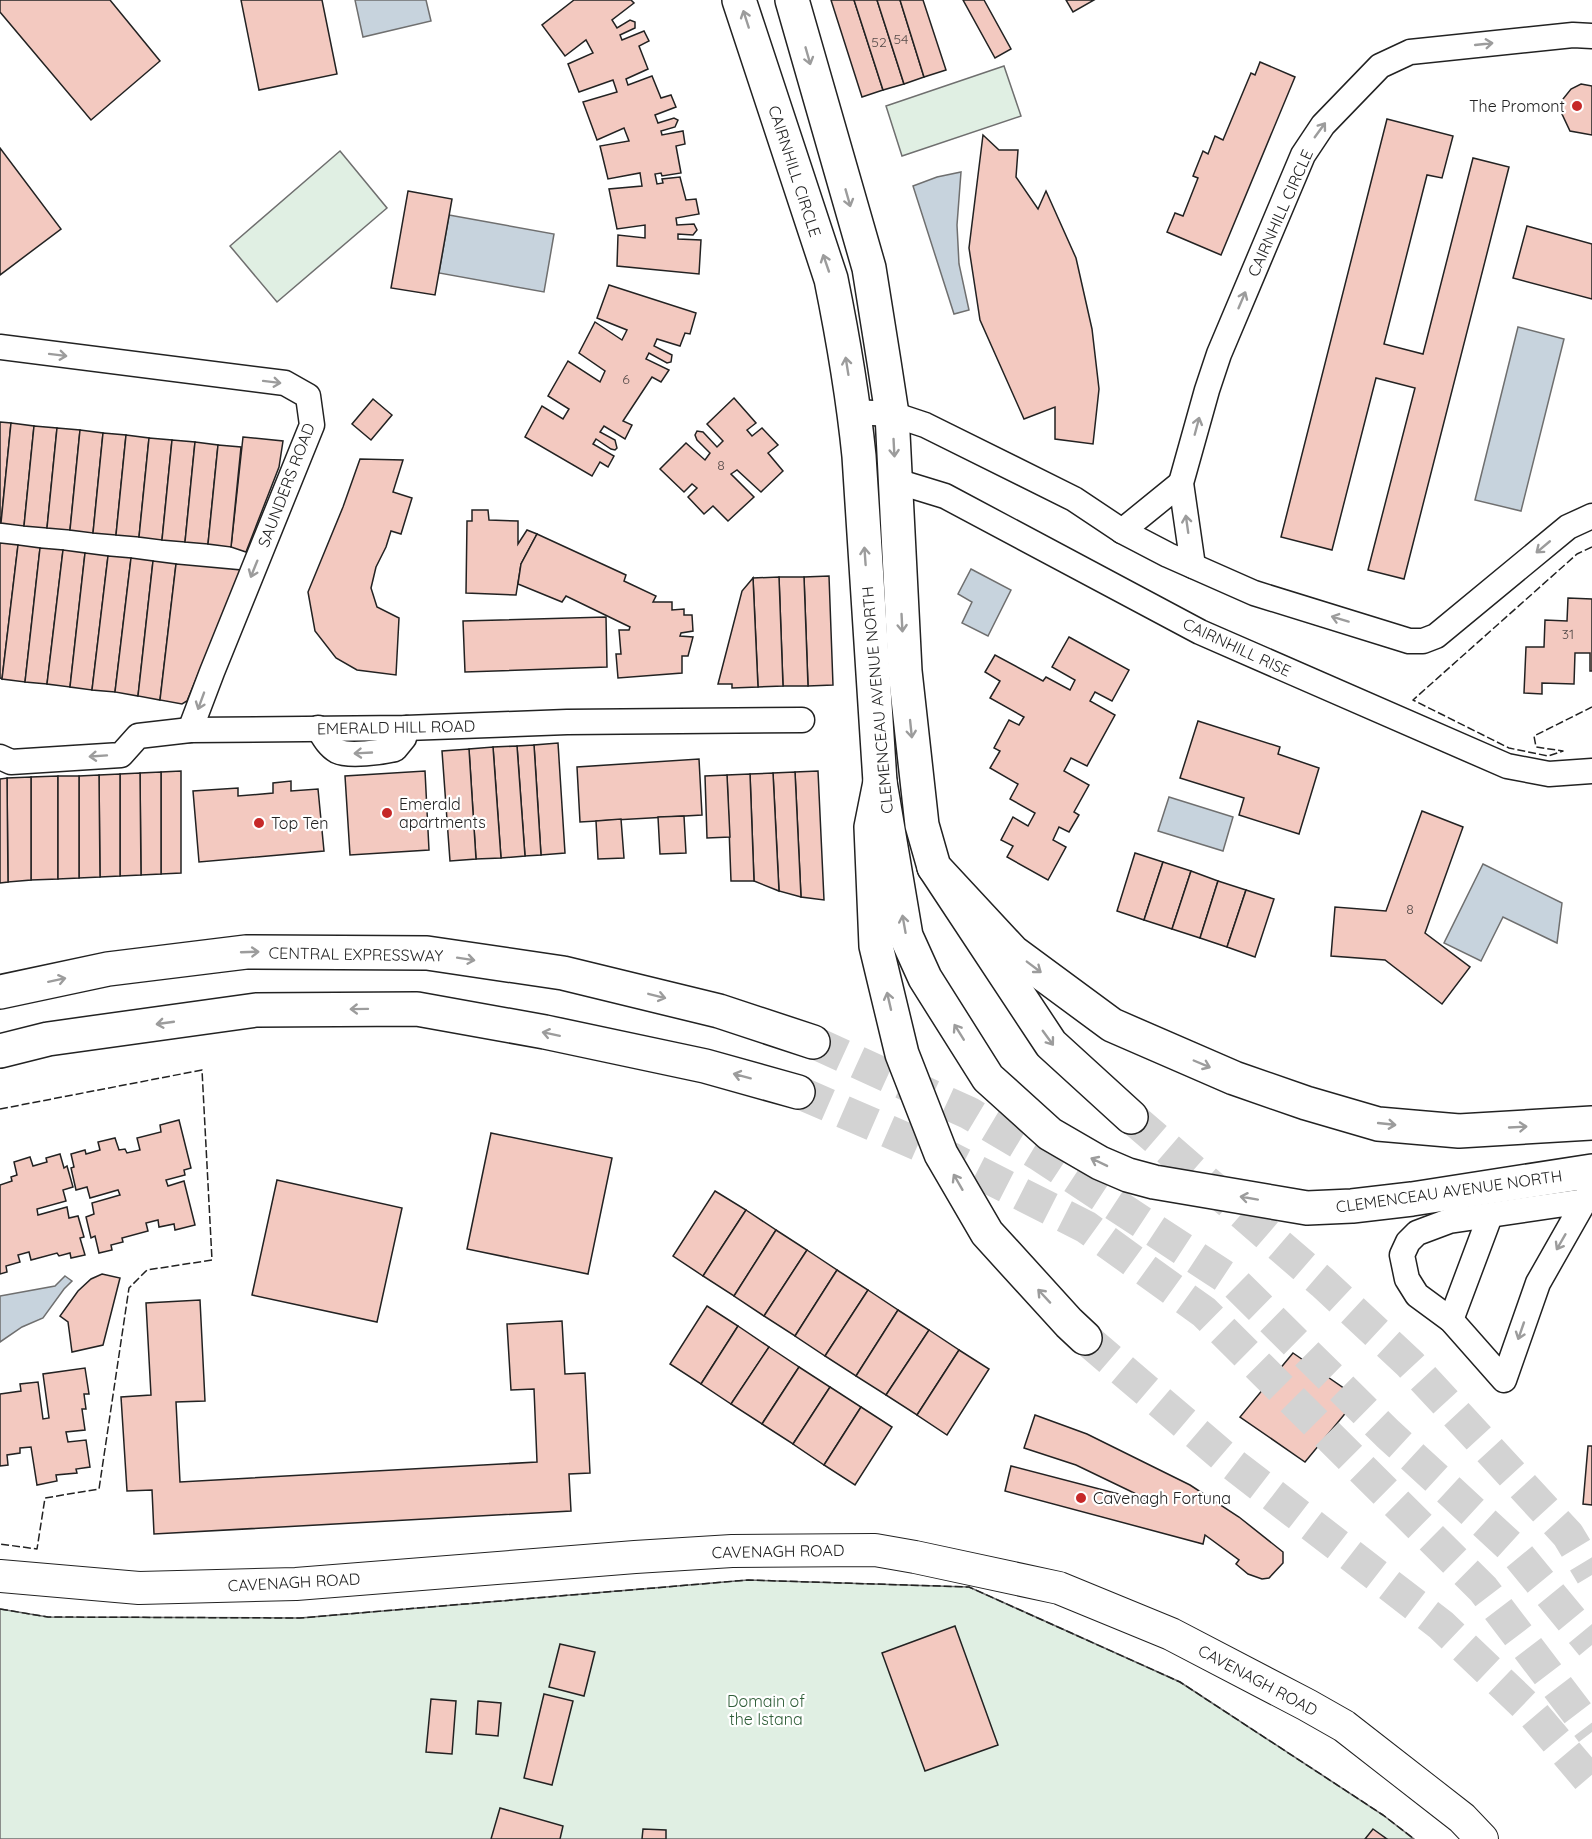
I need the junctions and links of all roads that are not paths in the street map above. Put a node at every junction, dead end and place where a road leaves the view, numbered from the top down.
1 (740, 0) edge
2 (792, 0) edge
3 (1592, 36) edge
4 (0, 348) edge
5 (854, 412) junction
6 (892, 414) junction
7 (896, 481) junction
8 (1181, 483) junction
9 (1592, 516) edge
10 (1122, 531) junction
11 (1193, 566) junction
12 (802, 720) dead end
13 (190, 730) junction
14 (0, 757) edge
15 (1592, 771) edge
16 (880, 782) junction
17 (934, 867) junction
18 (0, 992) edge
19 (813, 1042) tunnel mouth
20 (0, 1051) edge
21 (798, 1092) tunnel mouth
22 (1131, 1117) tunnel mouth
23 (1592, 1123) edge
24 (1590, 1192) edge
25 (1490, 1216) junction
26 (1451, 1320) junction
27 (1085, 1338) tunnel mouth
28 (0, 1576) edge
29 (1482, 1839) edge

5 -> 1 main road, CAIRNHILL CIRCLE
2 -> 6 main road
8 -> 3 street, CAIRNHILL CIRCLE
4 -> 13 street, SAUNDERS ROAD
5 - 6 street
16 -> 5 main road, CLEMENCEAU AVENUE NORTH
6 -> 7 main road, CLEMENCEAU AVENUE NORTH
6 - 10 street
7 - 15 street, CAIRNHILL RISE
7 -> 17 main road, CLEMENCEAU AVENUE NORTH
8 - 10 street
11 -> 8 street, CAIRNHILL CIRCLE
9 -> 11 street
10 - 11 street
12 - 13 street, EMERALD HILL ROAD
13 -> 14 street, EMERALD HILL ROAD
24 -> 16 main road, CLEMENCEAU AVENUE NORTH
27 -> 16 main road
17 -> 22 main road
17 -> 23 main road, CLEMENCEAU AVENUE NORTH
18 -> 19 main road, CENTRAL EXPRESSWAY
21 -> 20 main road
24 - 25 street
24 -> 26 street
25 - 26 street
25 - 26 street
28 - 29 street, CAVENAGH ROAD

